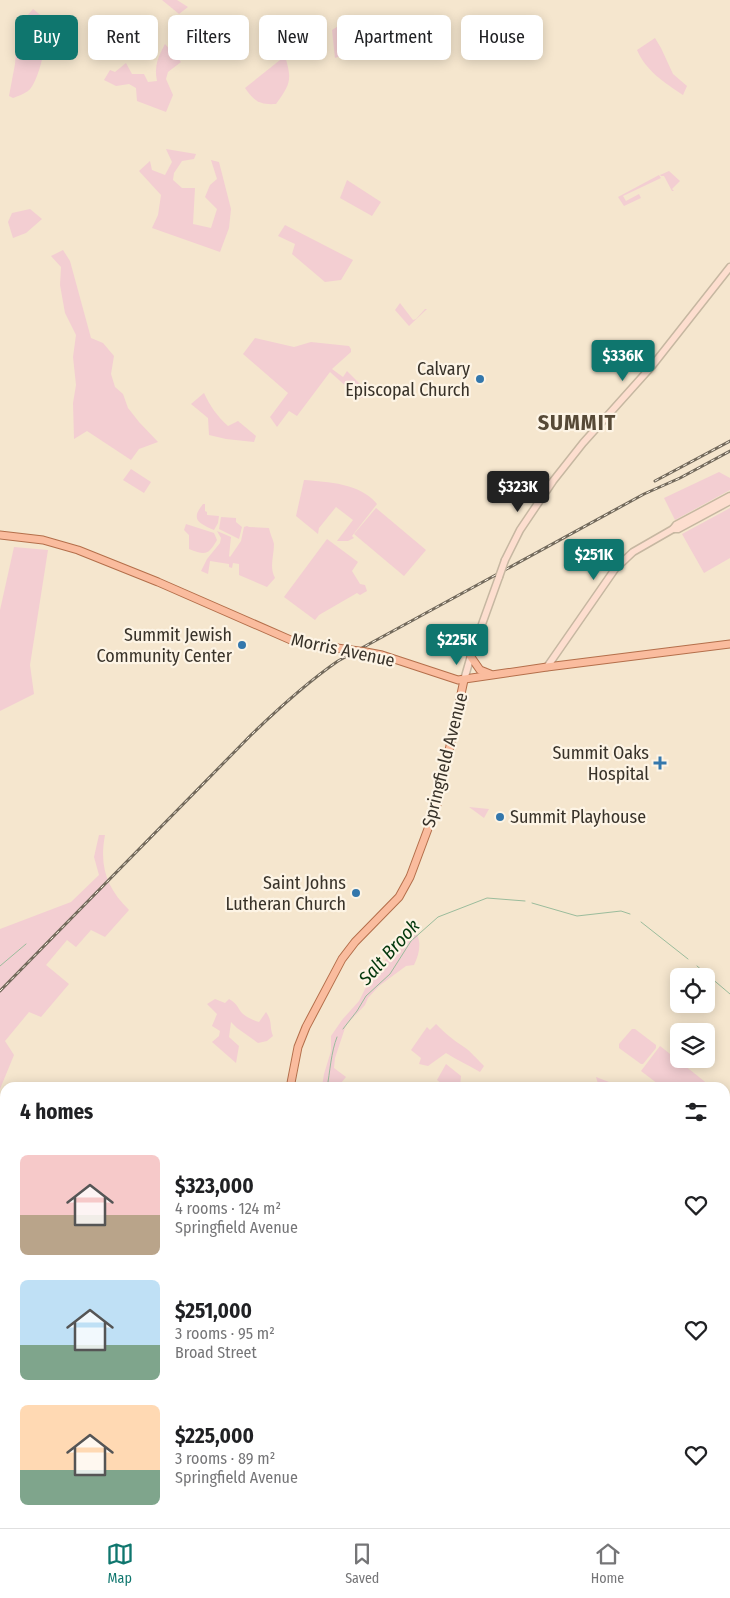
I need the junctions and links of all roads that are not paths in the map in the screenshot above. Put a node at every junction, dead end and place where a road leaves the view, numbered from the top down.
1 (730, 267) edge
2 (730, 496) edge
3 (730, 501) edge
4 (673, 529) junction
5 (0, 535) edge
6 (730, 644) edge
7 (471, 657) junction
8 (547, 667) junction
9 (495, 675) junction
10 (464, 680) junction
11 (291, 1082) edge

1 - 7 main road, Springfield Avenue, bridge
2 - 4 main road
3 - 4 main road
4 - 8 main road
5 - 10 main road, Morris Avenue, bridge
6 - 8 main road, Morris Avenue
7 - 9 main road
7 - 10 main road, Springfield Avenue
8 - 9 main road, Morris Avenue
9 - 10 main road, Morris Avenue
10 - 11 main road, Springfield Avenue

